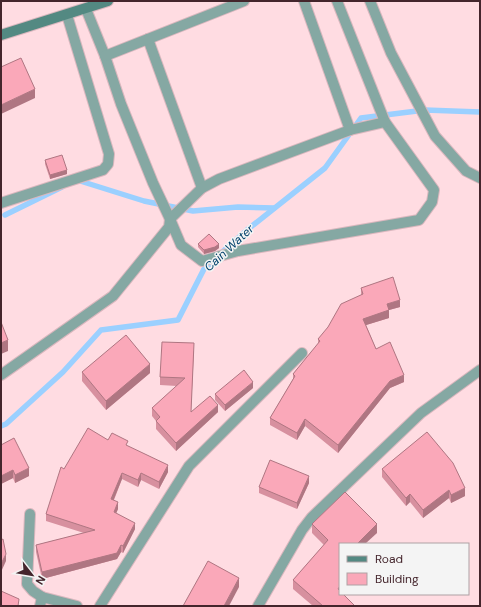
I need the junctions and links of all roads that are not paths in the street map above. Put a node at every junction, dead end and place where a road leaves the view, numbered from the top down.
1 (108, 1) edge
2 (244, 1) edge
3 (304, 1) edge
4 (337, 1) edge
5 (370, 1) edge
6 (86, 8) junction
7 (67, 15) junction
8 (1, 35) edge
9 (148, 39) junction
10 (105, 56) junction
11 (385, 122) junction
12 (350, 130) junction
13 (480, 178) edge
14 (202, 188) junction
15 (1, 203) edge
16 (170, 219) junction
17 (302, 353) dead end
18 (480, 370) edge
19 (1, 375) edge
20 (30, 514) dead end
21 (41, 602) edge
22 (77, 606) edge
23 (100, 606) edge
24 (258, 606) edge

1 - 6 main road
2 - 9 street
3 - 12 street
4 - 11 street
5 - 13 street
6 - 7 main road
6 - 10 street
7 - 8 main road
7 - 15 street
9 - 10 street
9 - 14 street
10 - 16 street
11 - 12 street
11 - 16 street
12 - 14 street
14 - 16 street
16 - 19 street
17 - 23 street
18 - 24 street
20 - 21 street
21 - 22 street

